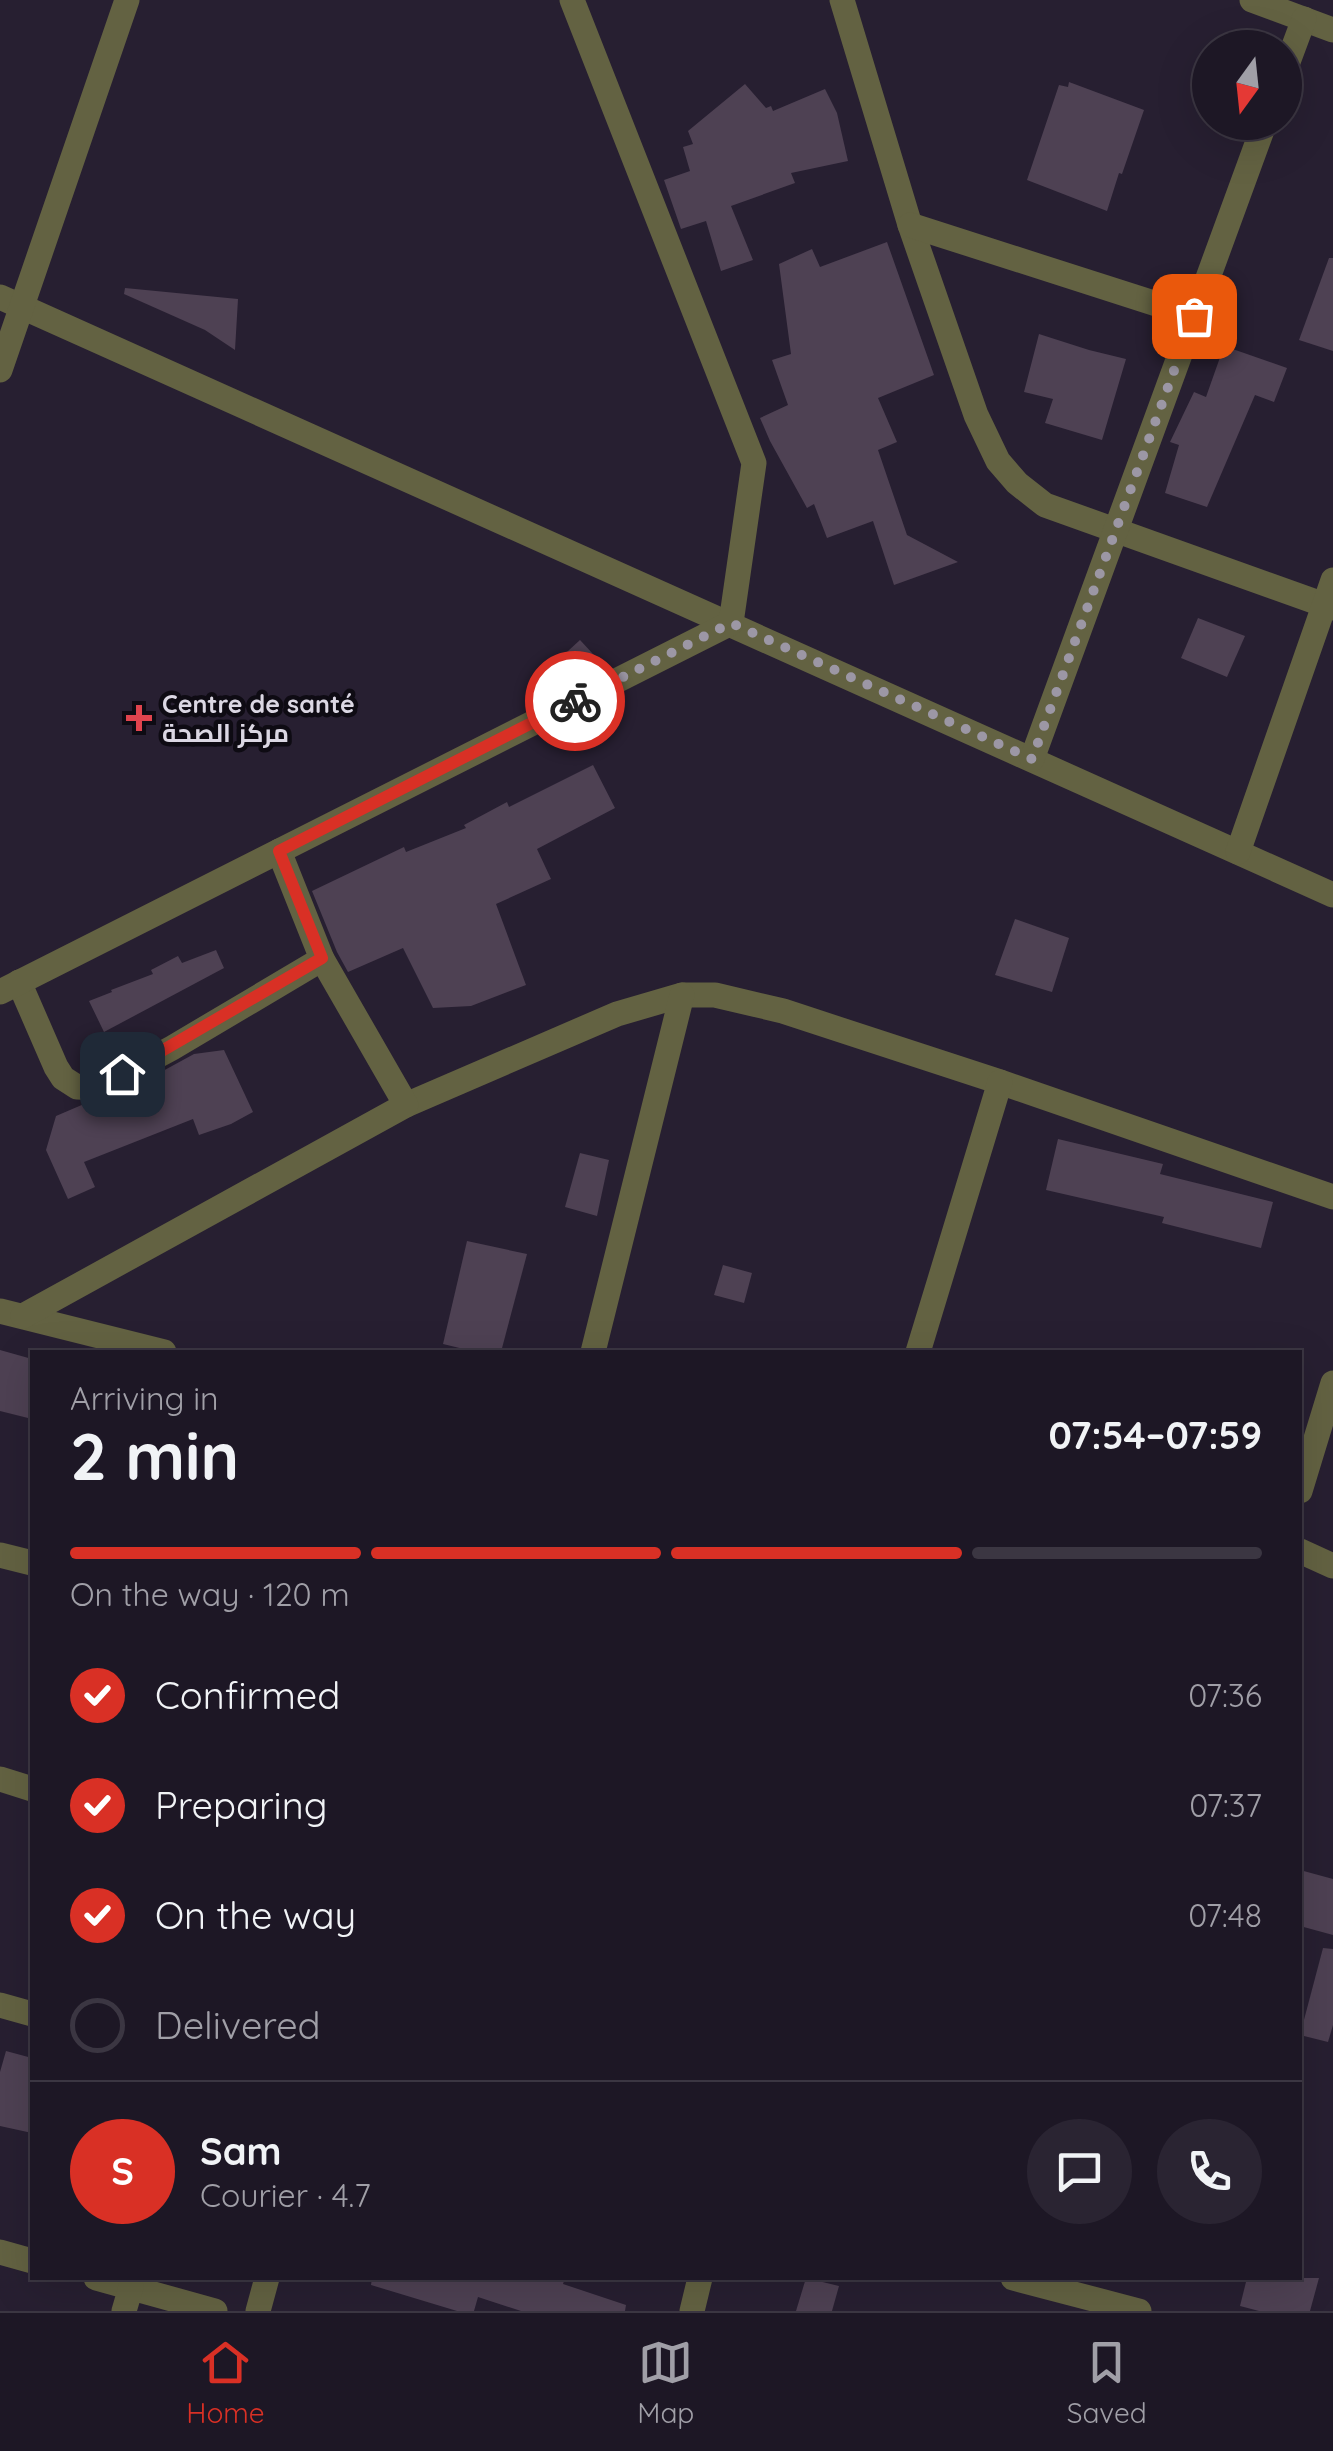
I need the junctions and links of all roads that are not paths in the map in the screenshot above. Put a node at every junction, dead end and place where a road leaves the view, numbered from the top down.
1 (126, 0) edge
2 (572, 0) edge
3 (842, 0) edge
4 (1252, 0) edge
5 (1304, 19) junction
6 (1300, 30) edge
7 (1333, 30) edge
8 (1258, 140) edge
9 (910, 225) junction
10 (11, 302) edge
11 (1194, 316) junction
12 (0, 370) edge
13 (1114, 530) junction
14 (1330, 598) edge
15 (731, 623) junction
16 (1032, 759) junction
17 (279, 851) junction
18 (1238, 852) junction
19 (1333, 895) edge
20 (322, 958) junction
21 (9, 987) edge
22 (682, 995) junction
23 (1000, 1082) junction
24 (406, 1104) junction
25 (1333, 1198) edge
26 (11, 1313) edge
27 (156, 1350) edge
28 (593, 1350) edge
29 (919, 1350) edge
30 (1333, 1383) edge
31 (1302, 1484) edge
32 (1302, 1553) edge
33 (0, 1555) edge
34 (30, 1562) edge
35 (1333, 1566) edge
36 (0, 1779) edge
37 (30, 1788) edge
38 (0, 2005) edge
39 (30, 2013) edge
40 (0, 2252) edge
41 (30, 2260) edge
42 (99, 2280) edge
43 (266, 2280) edge
44 (700, 2280) edge
45 (1020, 2280) edge
46 (1064, 2293) edge
47 (128, 2299) edge
48 (215, 2311) edge
49 (258, 2311) edge
50 (692, 2311) edge
51 (1139, 2311) edge

1 - 10 street
2 - 15 street
3 - 9 street
4 - 5 street
5 - 6 street
5 - 7 street
8 - 11 street
9 - 11 street
9 - 13 street
10 - 12 street
10 - 15 street
11 - 13 street
13 - 14 street
13 - 16 street
14 - 18 street
15 - 16 street
15 - 17 street
16 - 18 street
17 - 20 street
17 - 21 street
18 - 19 street
20 - 21 street
20 - 24 street
22 - 23 street
22 - 24 street
22 - 28 street
23 - 25 street
23 - 29 street
24 - 26 street
26 - 27 street
30 - 31 street
32 - 35 street
33 - 34 street
36 - 37 street
38 - 39 street
40 - 41 street
42 - 47 street
43 - 49 street
44 - 50 street
45 - 46 street
46 - 51 street
47 - 48 street

